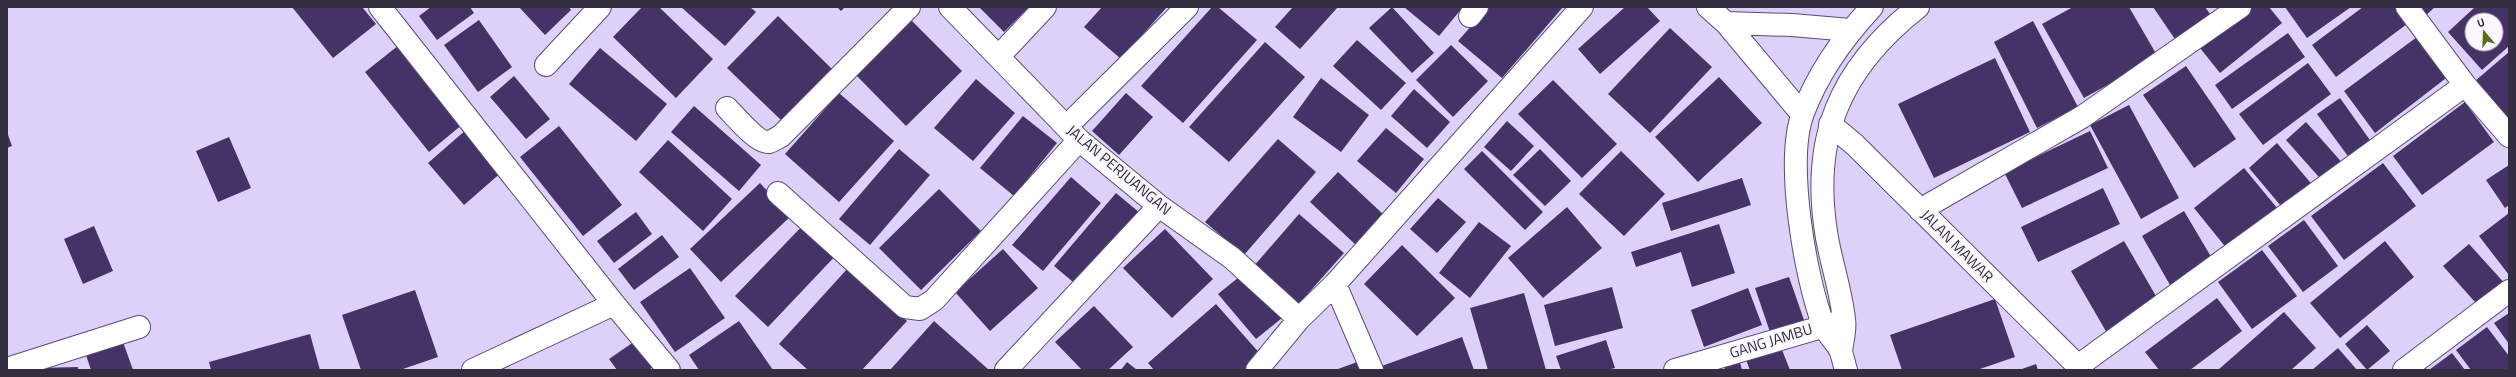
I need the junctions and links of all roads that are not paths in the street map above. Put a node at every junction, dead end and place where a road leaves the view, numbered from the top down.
1 (380, 7) edge
2 (600, 7) edge
3 (909, 7) edge
4 (950, 7) edge
5 (1045, 7) edge
6 (1187, 7) edge
7 (1582, 7) edge
8 (1708, 7) edge
9 (1872, 7) edge
10 (1918, 7) edge
11 (2240, 7) edge
12 (2407, 7) edge
13 (1726, 24) junction
14 (1850, 30) junction
15 (999, 56) junction
16 (546, 65) dead end
17 (2465, 85) junction
18 (726, 108) dead end
19 (1802, 114) junction
20 (1830, 124) junction
21 (1073, 133) junction
22 (2509, 136) edge
23 (778, 193) dead end
24 (1160, 206) junction
25 (1920, 210) junction
26 (1335, 284) junction
27 (2509, 291) edge
28 (614, 304) junction
29 (1299, 319) junction
30 (1845, 320) junction
31 (1823, 326) junction
32 (139, 328) dead end
33 (1843, 361) edge
34 (2080, 368) edge
35 (7, 369) edge
36 (473, 370) edge
37 (669, 370) edge
38 (1006, 370) edge
39 (1257, 370) edge
40 (1372, 370) edge
41 (1675, 370) edge
42 (2404, 370) edge

1 - 28 main road
2 - 16 main road
3 - 18 main road
4 - 15 main road, JALAN PERJUANGAN
5 - 15 main road
6 - 21 main road
7 - 26 main road
8 - 13 main road
9 - 14 main road
10 - 20 main road
11 - 25 main road
12 - 17 main road
13 - 14 main road
13 - 19 main road
14 - 19 main road
15 - 21 main road, JALAN PERJUANGAN
17 - 22 main road
17 - 34 main road
19 - 31 main road
20 - 25 main road, JALAN MAWAR
20 - 30 main road
21 - 23 main road
21 - 24 main road, JALAN PERJUANGAN
24 - 29 main road, JALAN PERJUANGAN
24 - 38 main road
25 - 34 main road, JALAN MAWAR
26 - 29 main road
26 - 40 main road
27 - 42 main road
28 - 36 main road
28 - 37 main road
29 - 39 main road
30 - 31 main road, GANG JAMBU
30 - 33 main road
31 - 33 main road
31 - 41 main road, GANG JAMBU
32 - 35 main road

